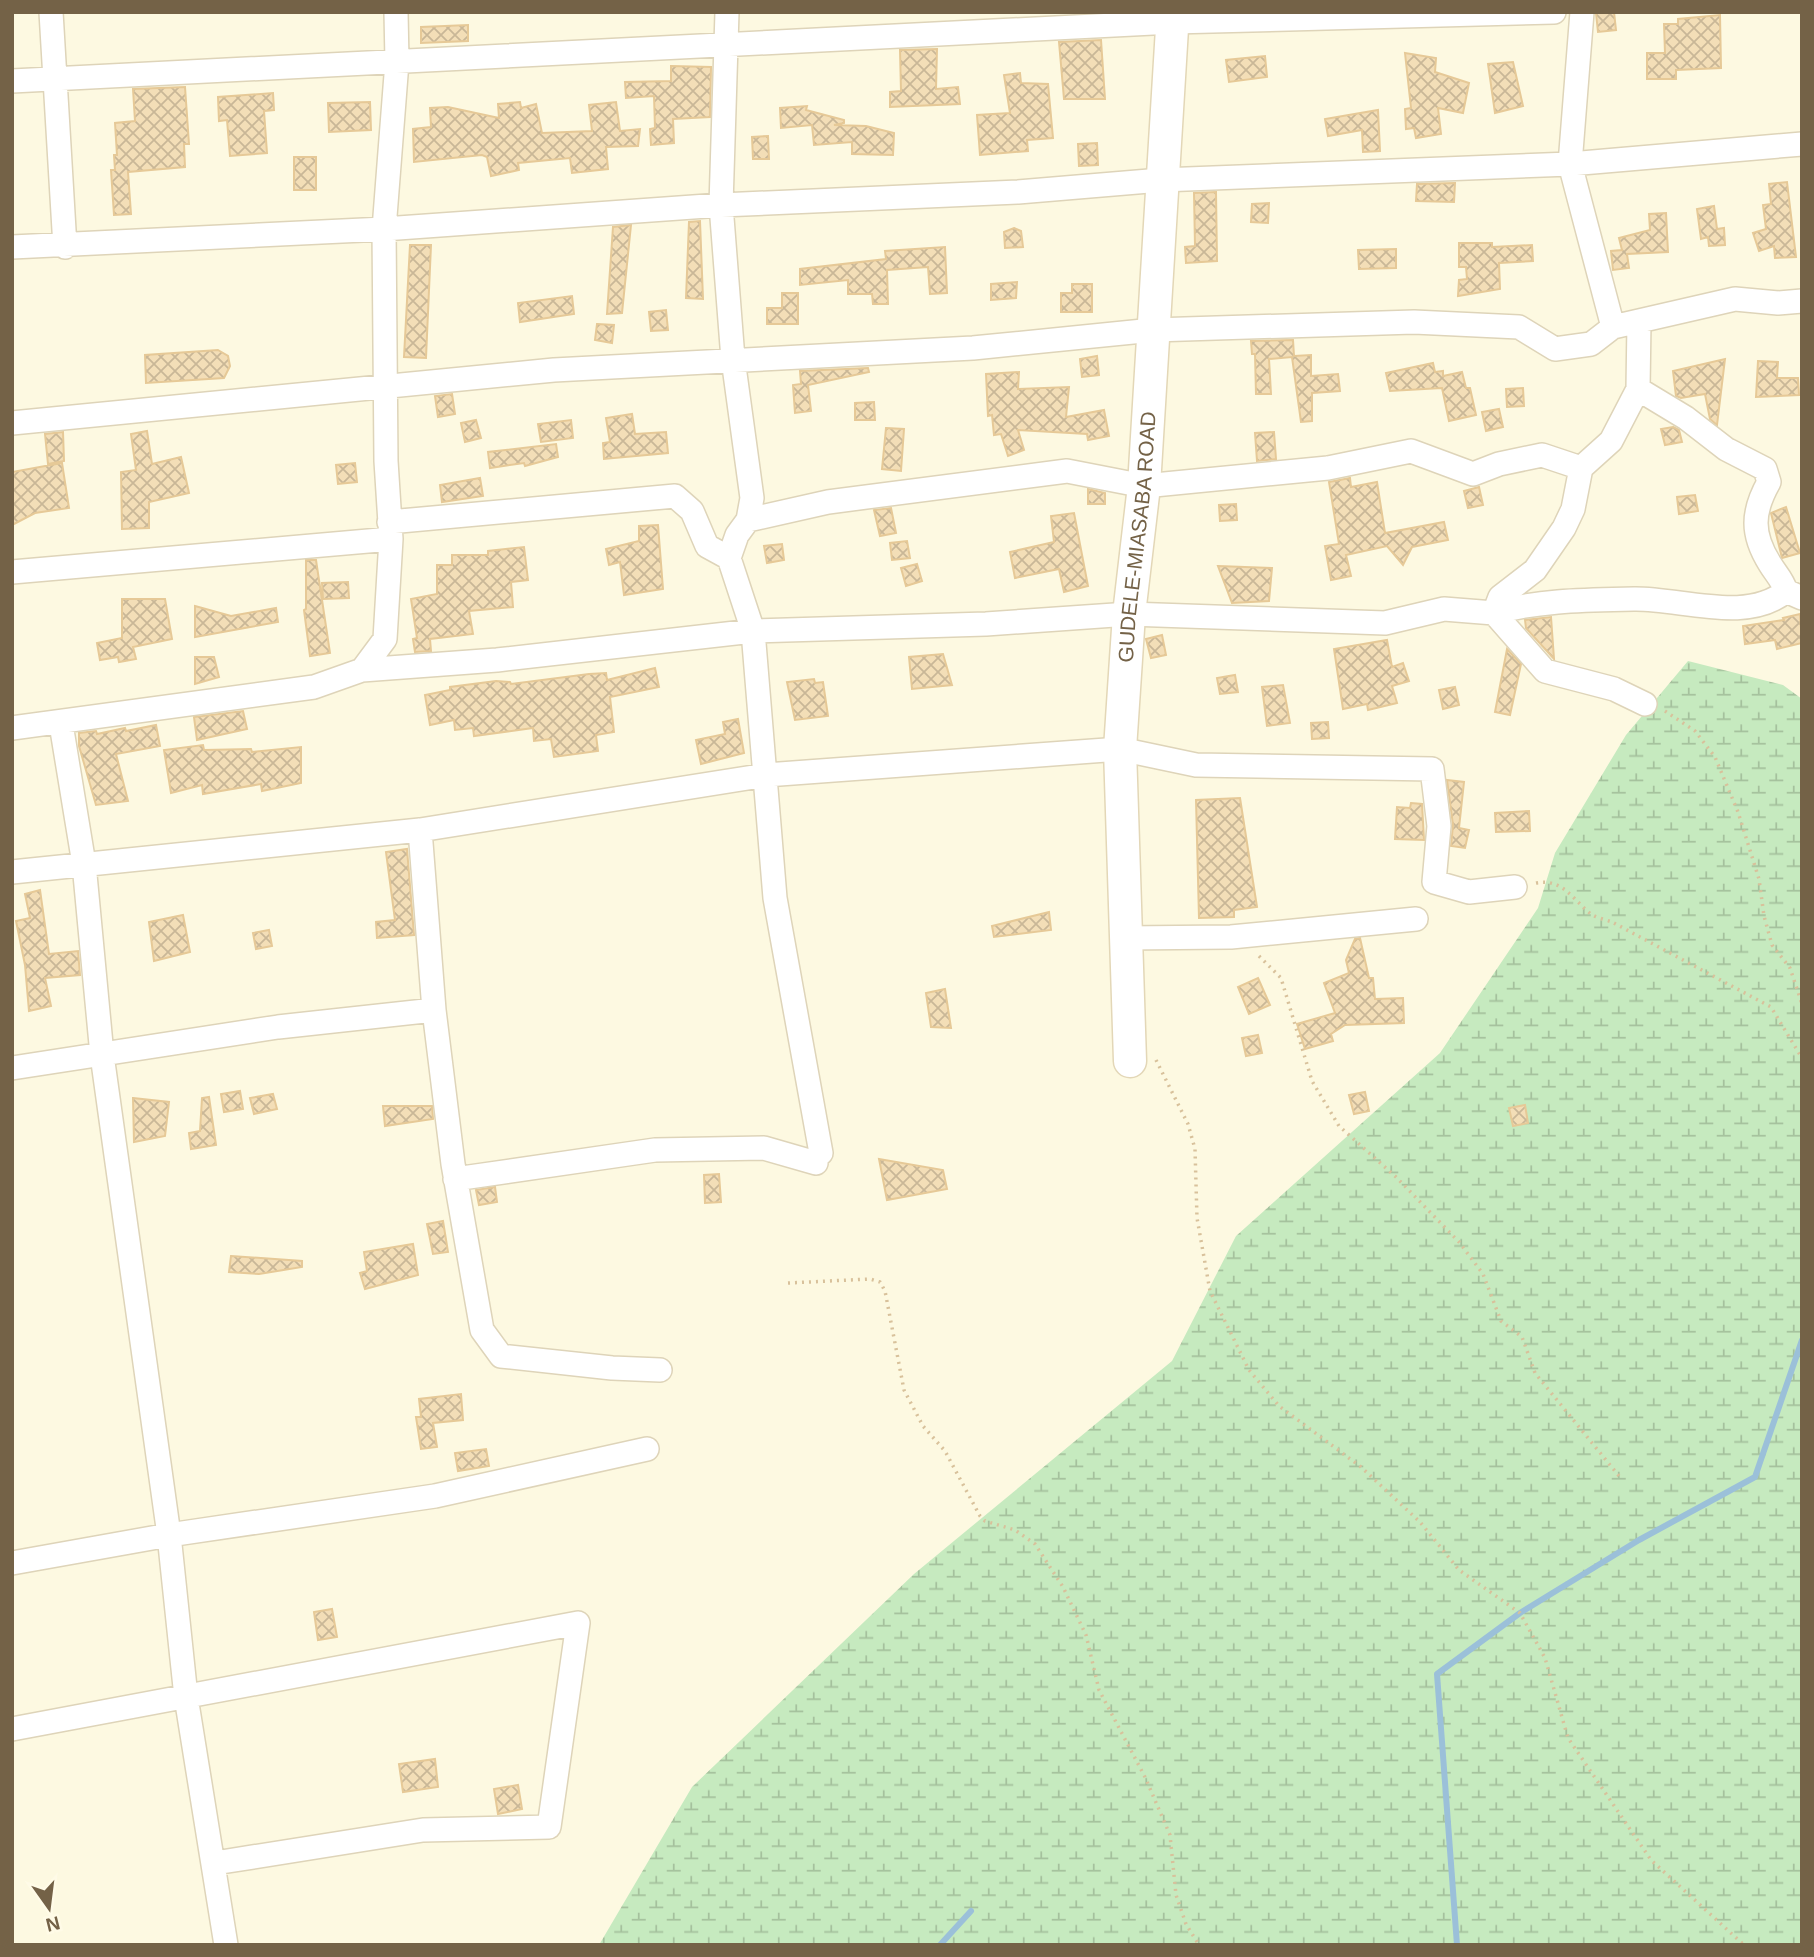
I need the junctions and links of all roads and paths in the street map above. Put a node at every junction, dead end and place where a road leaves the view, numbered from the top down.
1 (51, 12) edge
2 (396, 12) edge
3 (727, 12) edge
4 (1555, 12) edge
5 (1582, 12) edge
6 (1173, 17) edge
7 (726, 43) junction
8 (397, 62) junction
9 (57, 80) junction
10 (12, 81) edge
11 (1802, 144) edge
12 (1570, 164) junction
13 (1161, 180) junction
14 (721, 205) junction
15 (384, 229) junction
16 (12, 247) edge
17 (65, 247) junction
18 (1802, 301) edge
19 (1639, 322) junction
20 (1613, 327) junction
21 (1153, 330) junction
22 (733, 359) junction
23 (384, 388) junction
24 (1638, 389) junction
25 (12, 423) edge
26 (1581, 468) junction
27 (1144, 486) junction
28 (748, 520) junction
29 (390, 531) junction
30 (729, 558) junction
31 (12, 572) edge
32 (1794, 595) edge
33 (1494, 613) junction
34 (1129, 614) junction
35 (753, 631) junction
36 (362, 670) junction
37 (1645, 704) joint
38 (61, 723) junction
39 (12, 728) edge
40 (1120, 749) junction
41 (766, 775) junction
42 (420, 830) junction
43 (84, 864) junction
44 (12, 872) edge
45 (1515, 887) joint
46 (1416, 919) dead end
47 (1231, 937) junction
48 (1124, 938) junction
49 (1802, 1004) edge
50 (434, 1010) junction
51 (102, 1055) junction
52 (1142, 1057) joint
53 (1802, 1058) edge
54 (12, 1068) edge
55 (455, 1179) junction
56 (788, 1283) dead end
57 (660, 1370) dead end
58 (647, 1450) dead end
59 (1619, 1476) dead end
60 (169, 1535) junction
61 (12, 1563) edge
62 (186, 1697) junction
63 (12, 1729) edge
64 (215, 1863) junction
65 (226, 1945) edge
66 (1199, 1945) edge
67 (1744, 1945) edge

1 - 9 street
2 - 8 street
3 - 7 street
4 - 6 street
5 - 12 street
6 - 7 street
6 - 13 street, GUDELE-MIASABA ROAD
7 - 8 street
7 - 14 street
8 - 9 street
8 - 15 street
9 - 10 street
9 - 17 street
11 - 12 street
12 - 13 street
12 - 20 street
13 - 14 street
13 - 21 street, GUDELE-MIASABA ROAD
14 - 15 street
14 - 22 street
15 - 17 street
15 - 23 street
16 - 17 street
18 - 19 street
19 - 20 street
19 - 24 street
20 - 21 street
21 - 22 street
21 - 27 street, GUDELE-MIASABA ROAD
22 - 23 street
22 - 28 street
23 - 25 street
23 - 29 street
24 - 26 street
24 - 32 street
26 - 27 street
26 - 33 street
27 - 28 street
27 - 34 street, GUDELE-MIASABA ROAD
28 - 30 street
29 - 30 street
29 - 31 street
29 - 36 street
30 - 35 street
32 - 33 street
33 - 34 street
33 - 37 street
34 - 35 street
34 - 40 street, GUDELE-MIASABA ROAD
35 - 36 street
35 - 41 street
36 - 38 street
37 - 49 path
38 - 39 street
38 - 43 street
40 - 41 street
40 - 45 street
40 - 48 street, GUDELE-MIASABA ROAD
41 - 42 street
41 - 55 street
42 - 43 street
42 - 50 street
43 - 44 street
43 - 51 street
45 - 53 path
46 - 47 street
47 - 48 street
47 - 59 path
48 - 52 street, GUDELE-MIASABA ROAD
50 - 51 street
50 - 55 street
51 - 54 street
51 - 60 street
52 - 67 path
55 - 57 street
56 - 66 path
58 - 60 street
60 - 61 street
60 - 62 street
62 - 63 street
62 - 64 street
62 - 64 street
64 - 65 street

